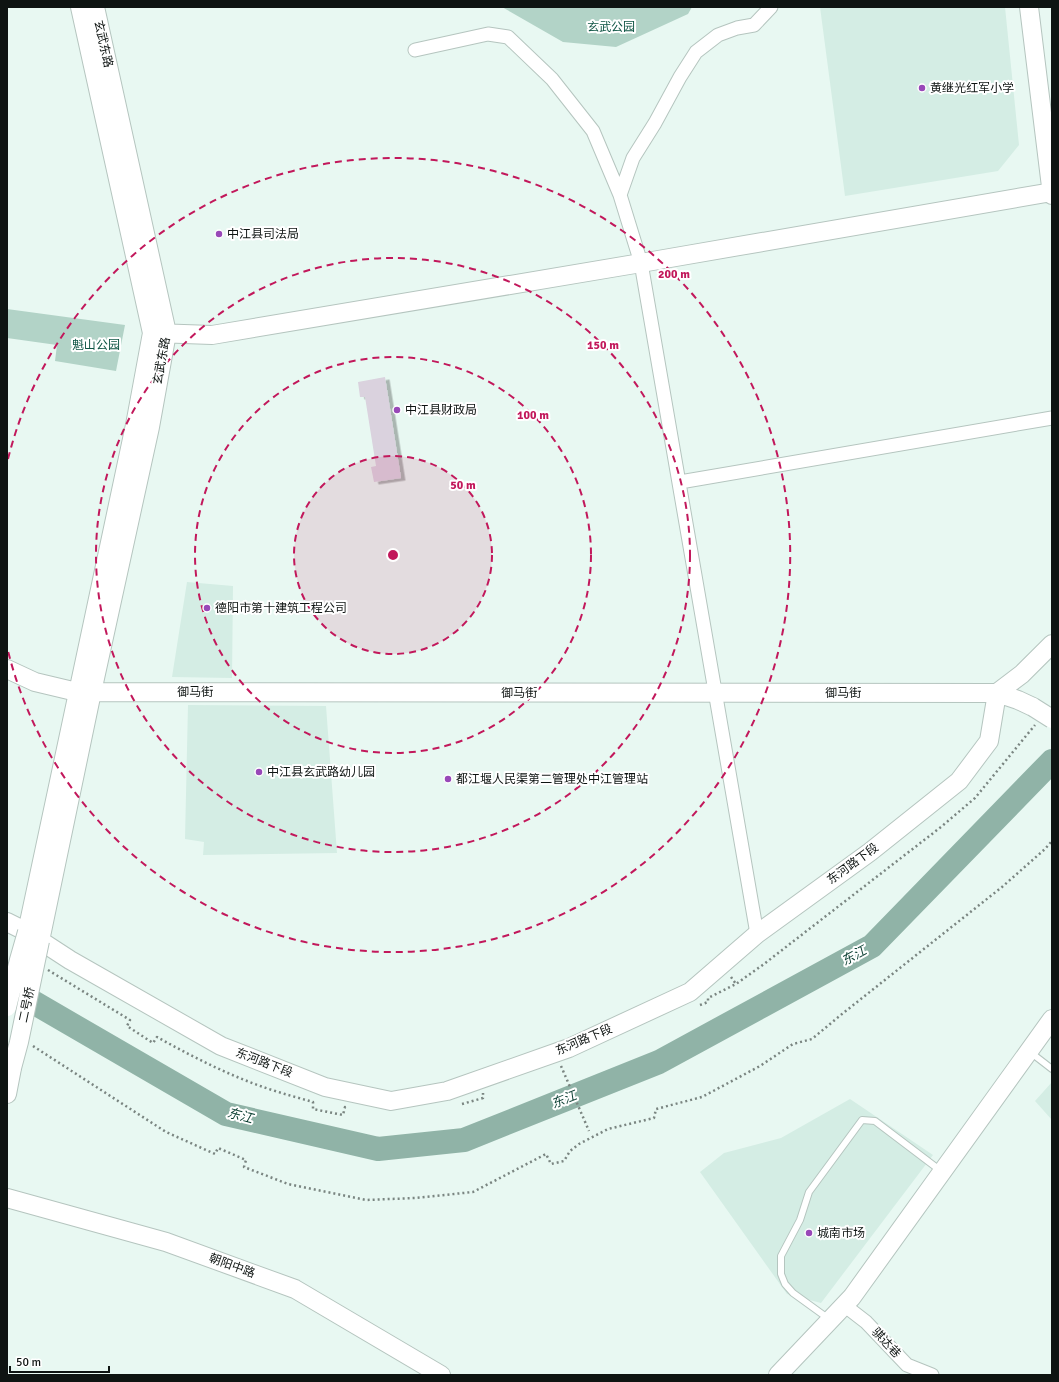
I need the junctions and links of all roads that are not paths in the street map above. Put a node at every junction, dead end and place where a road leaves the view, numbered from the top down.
1 (80, 7) edge
2 (95, 7) edge
3 (771, 7) edge
4 (1030, 7) edge
5 (415, 50) dead end
6 (1052, 193) edge
7 (620, 195) junction
8 (641, 263) junction
9 (160, 333) junction
10 (1052, 418) edge
11 (680, 482) junction
12 (1052, 644) edge
13 (7, 669) edge
14 (85, 692) junction
15 (716, 693) junction
16 (997, 694) junction
17 (1041, 715) edge
18 (7, 922) edge
19 (757, 934) junction
20 (34, 937) junction
21 (7, 1007) edge
22 (1052, 1019) edge
23 (1029, 1051) junction
24 (1052, 1069) edge
25 (7, 1094) edge
26 (942, 1172) junction
27 (7, 1198) edge
28 (844, 1305) junction
29 (830, 1320) junction
30 (441, 1375) edge
31 (778, 1375) edge
32 (932, 1375) edge

1 - 9 street, 玄武东路
2 - 9 street, 玄武东路
3 - 7 street
4 - 6 street
5 - 7 street
6 - 8 street
7 - 8 street
8 - 9 street
8 - 11 street
9 - 14 street, 玄武东路
10 - 11 street
11 - 15 street
12 - 16 street
13 - 14 street, 御马街
14 - 15 street, 御马街
14 - 20 street, 玄武东路
15 - 16 street, 御马街
15 - 19 street
16 - 17 street, 御马街
16 - 19 street, 东河路下段
18 - 20 street, 东河路下段
19 - 20 street, 东河路下段
20 - 21 street, 二号桥, bridge
20 - 25 street, 二号桥, bridge
22 - 23 street
23 - 24 lane
23 - 26 street
26 - 28 street
26 - 29 lane
27 - 30 street, 朝阳中路
28 - 29 street
28 - 32 street, 骐达巷
29 - 31 street

